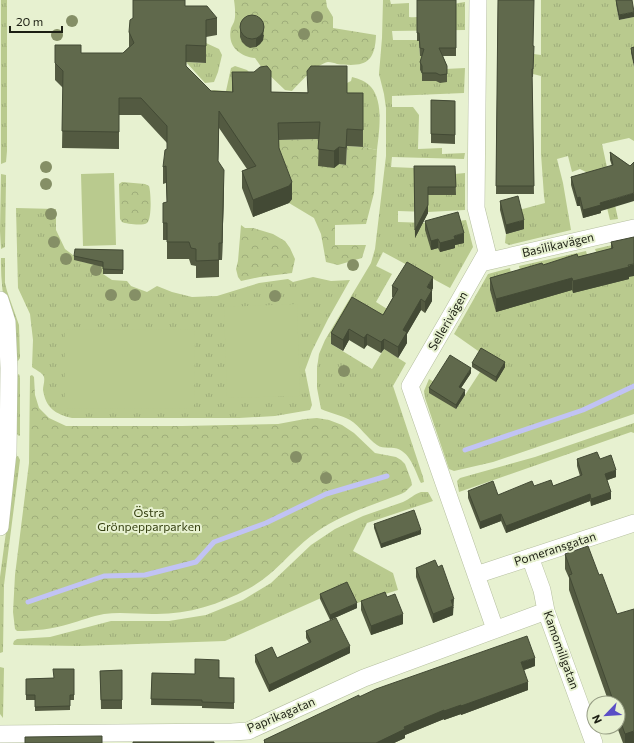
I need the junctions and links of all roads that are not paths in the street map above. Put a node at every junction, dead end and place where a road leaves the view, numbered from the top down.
1 (478, 0) edge
2 (634, 228) edge
3 (481, 263) junction
4 (0, 300) edge
5 (4, 346) edge
6 (634, 523) edge
7 (0, 527) edge
8 (530, 557) junction
9 (476, 575) junction
10 (546, 611) junction
11 (495, 629) junction
12 (0, 734) edge
13 (232, 738) edge
14 (594, 743) edge

1 - 3 street, Sellerivägen
2 - 3 street, Basilikavägen
3 - 9 street, Sellerivägen
4 - 5 street
5 - 7 street
6 - 8 street, Pomeransgatan
8 - 9 street, Pomeransgatan
8 - 10 street, Kamomillgatan
9 - 11 street, Sellerivägen
10 - 11 street, Paprikagatan
10 - 14 street, Kamomillgatan
11 - 13 street, Paprikagatan
12 - 13 street, Paprikagatan

